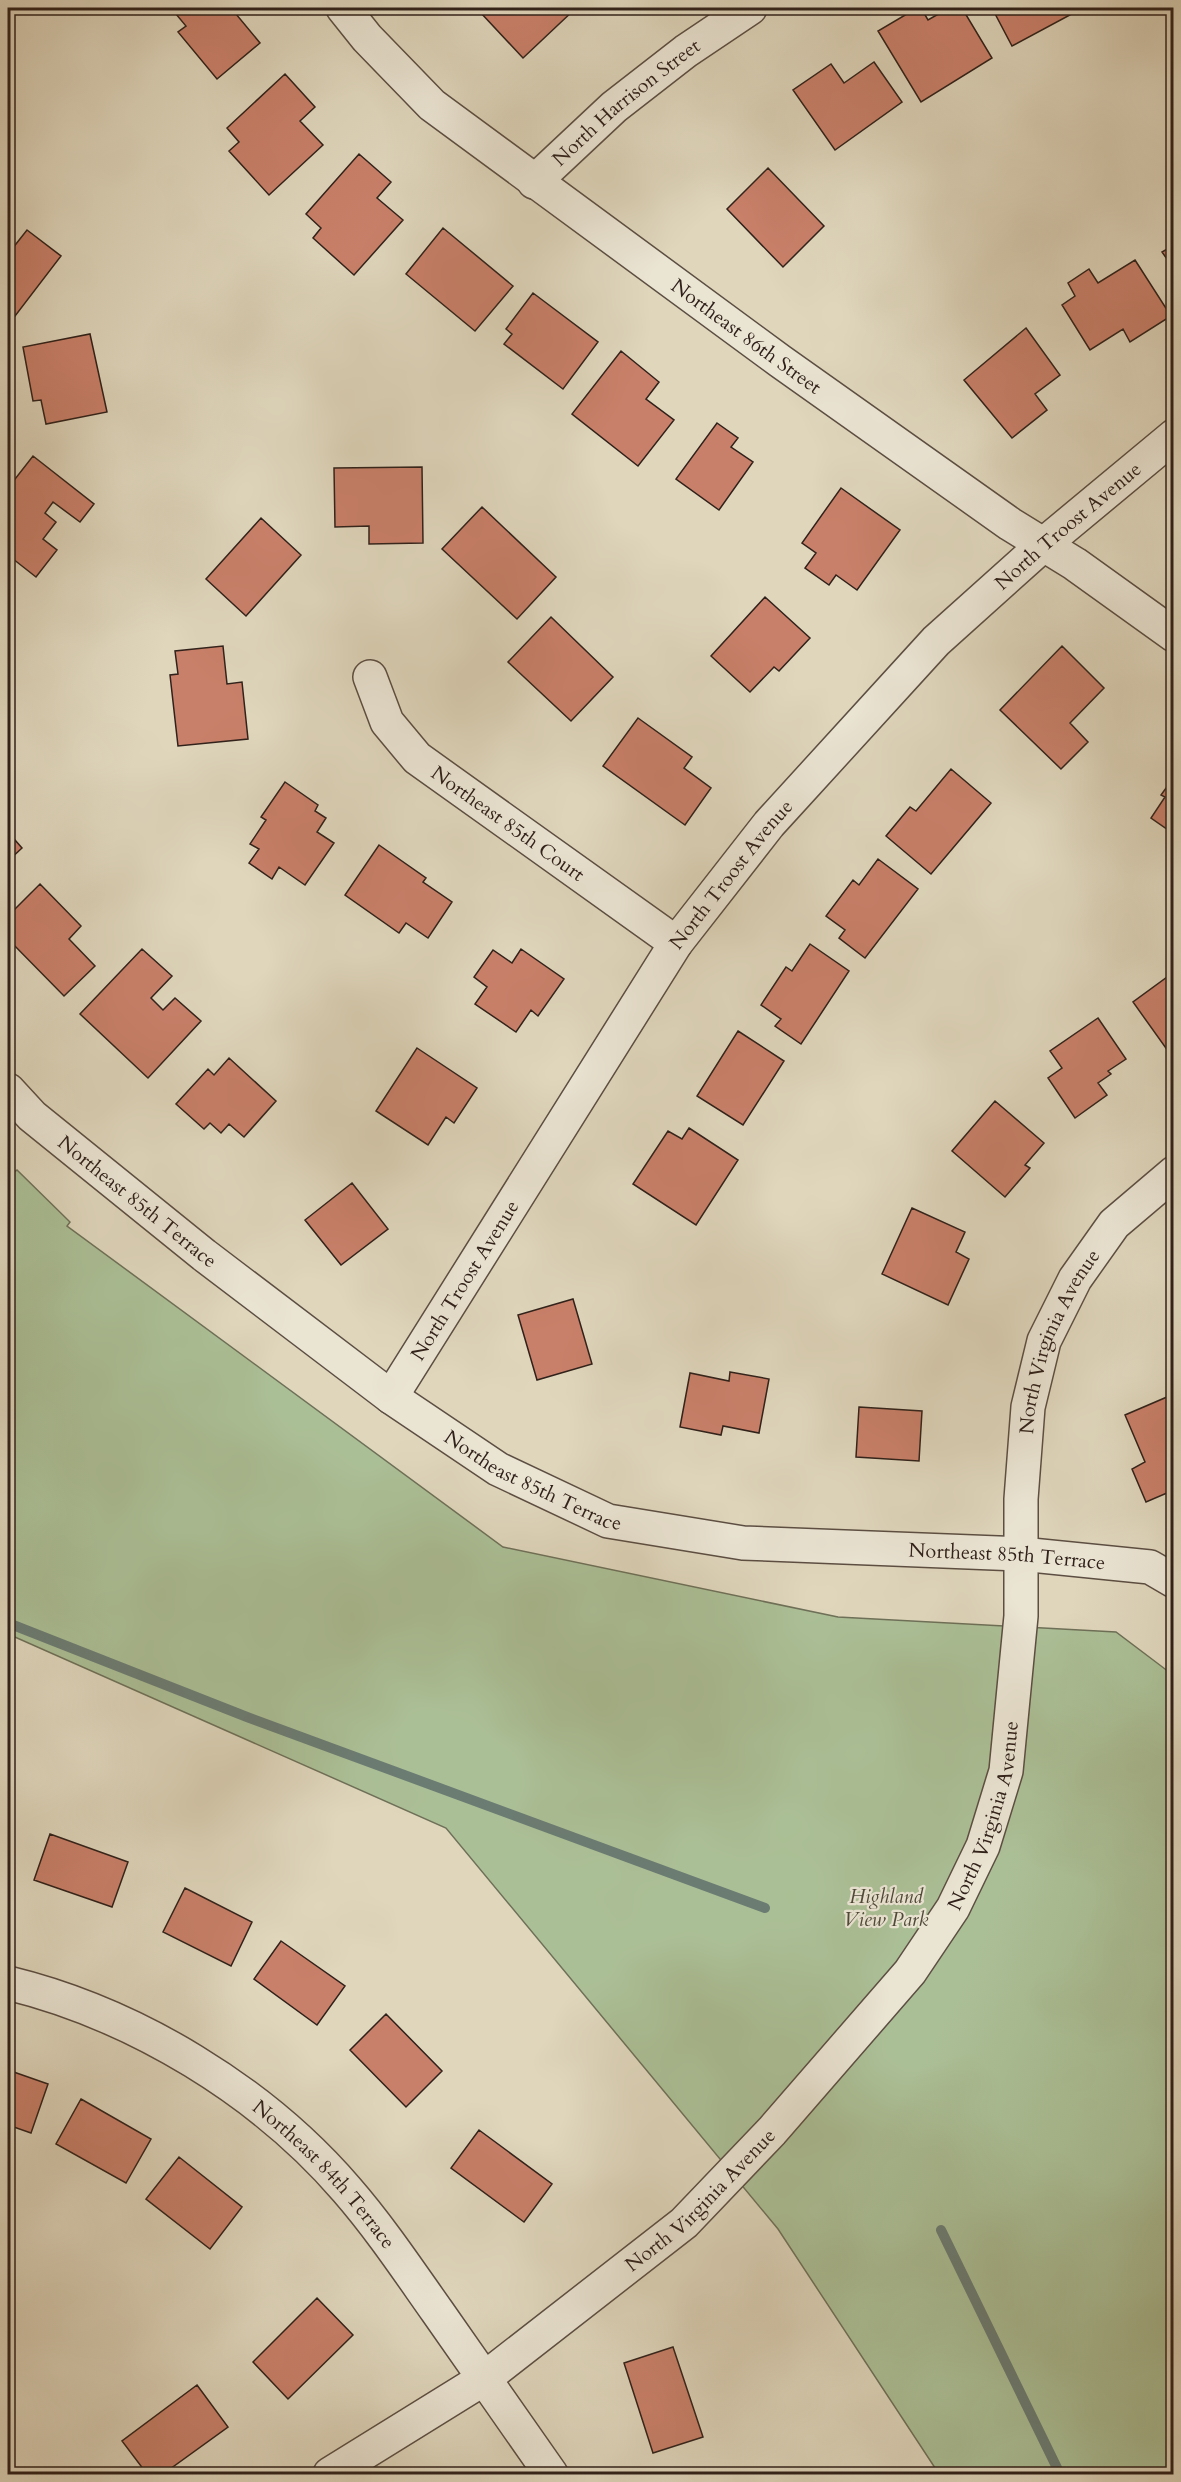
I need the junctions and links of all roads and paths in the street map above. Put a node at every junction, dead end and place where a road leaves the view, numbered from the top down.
1 (343, 8) edge
2 (750, 8) edge
3 (534, 182) junction
4 (1173, 436) edge
5 (1044, 544) junction
6 (1173, 635) edge
7 (370, 677) dead end
8 (676, 943) junction
9 (8, 1090) edge
10 (1173, 1173) edge
11 (391, 1397) junction
12 (1022, 1554) junction
13 (1173, 1581) edge
14 (8, 1983) edge
15 (485, 2378) junction
16 (330, 2475) edge
17 (551, 2475) edge

1 - 3 street, Northeast 86th Street
2 - 3 street, North Harrison Street
3 - 5 street, Northeast 86th Street
4 - 5 street, North Troost Avenue
5 - 6 street, Northeast 86th Street
5 - 8 street, North Troost Avenue
7 - 8 street, Northeast 85th Court
8 - 11 street, North Troost Avenue
9 - 11 street, Northeast 85th Terrace
10 - 12 street, North Virginia Avenue
11 - 12 street, Northeast 85th Terrace
12 - 13 street, Northeast 85th Terrace
12 - 15 street, North Virginia Avenue
14 - 15 street, Northeast 84th Terrace
15 - 16 street, North Virginia Avenue
15 - 17 street, Northeast 84th Terrace

